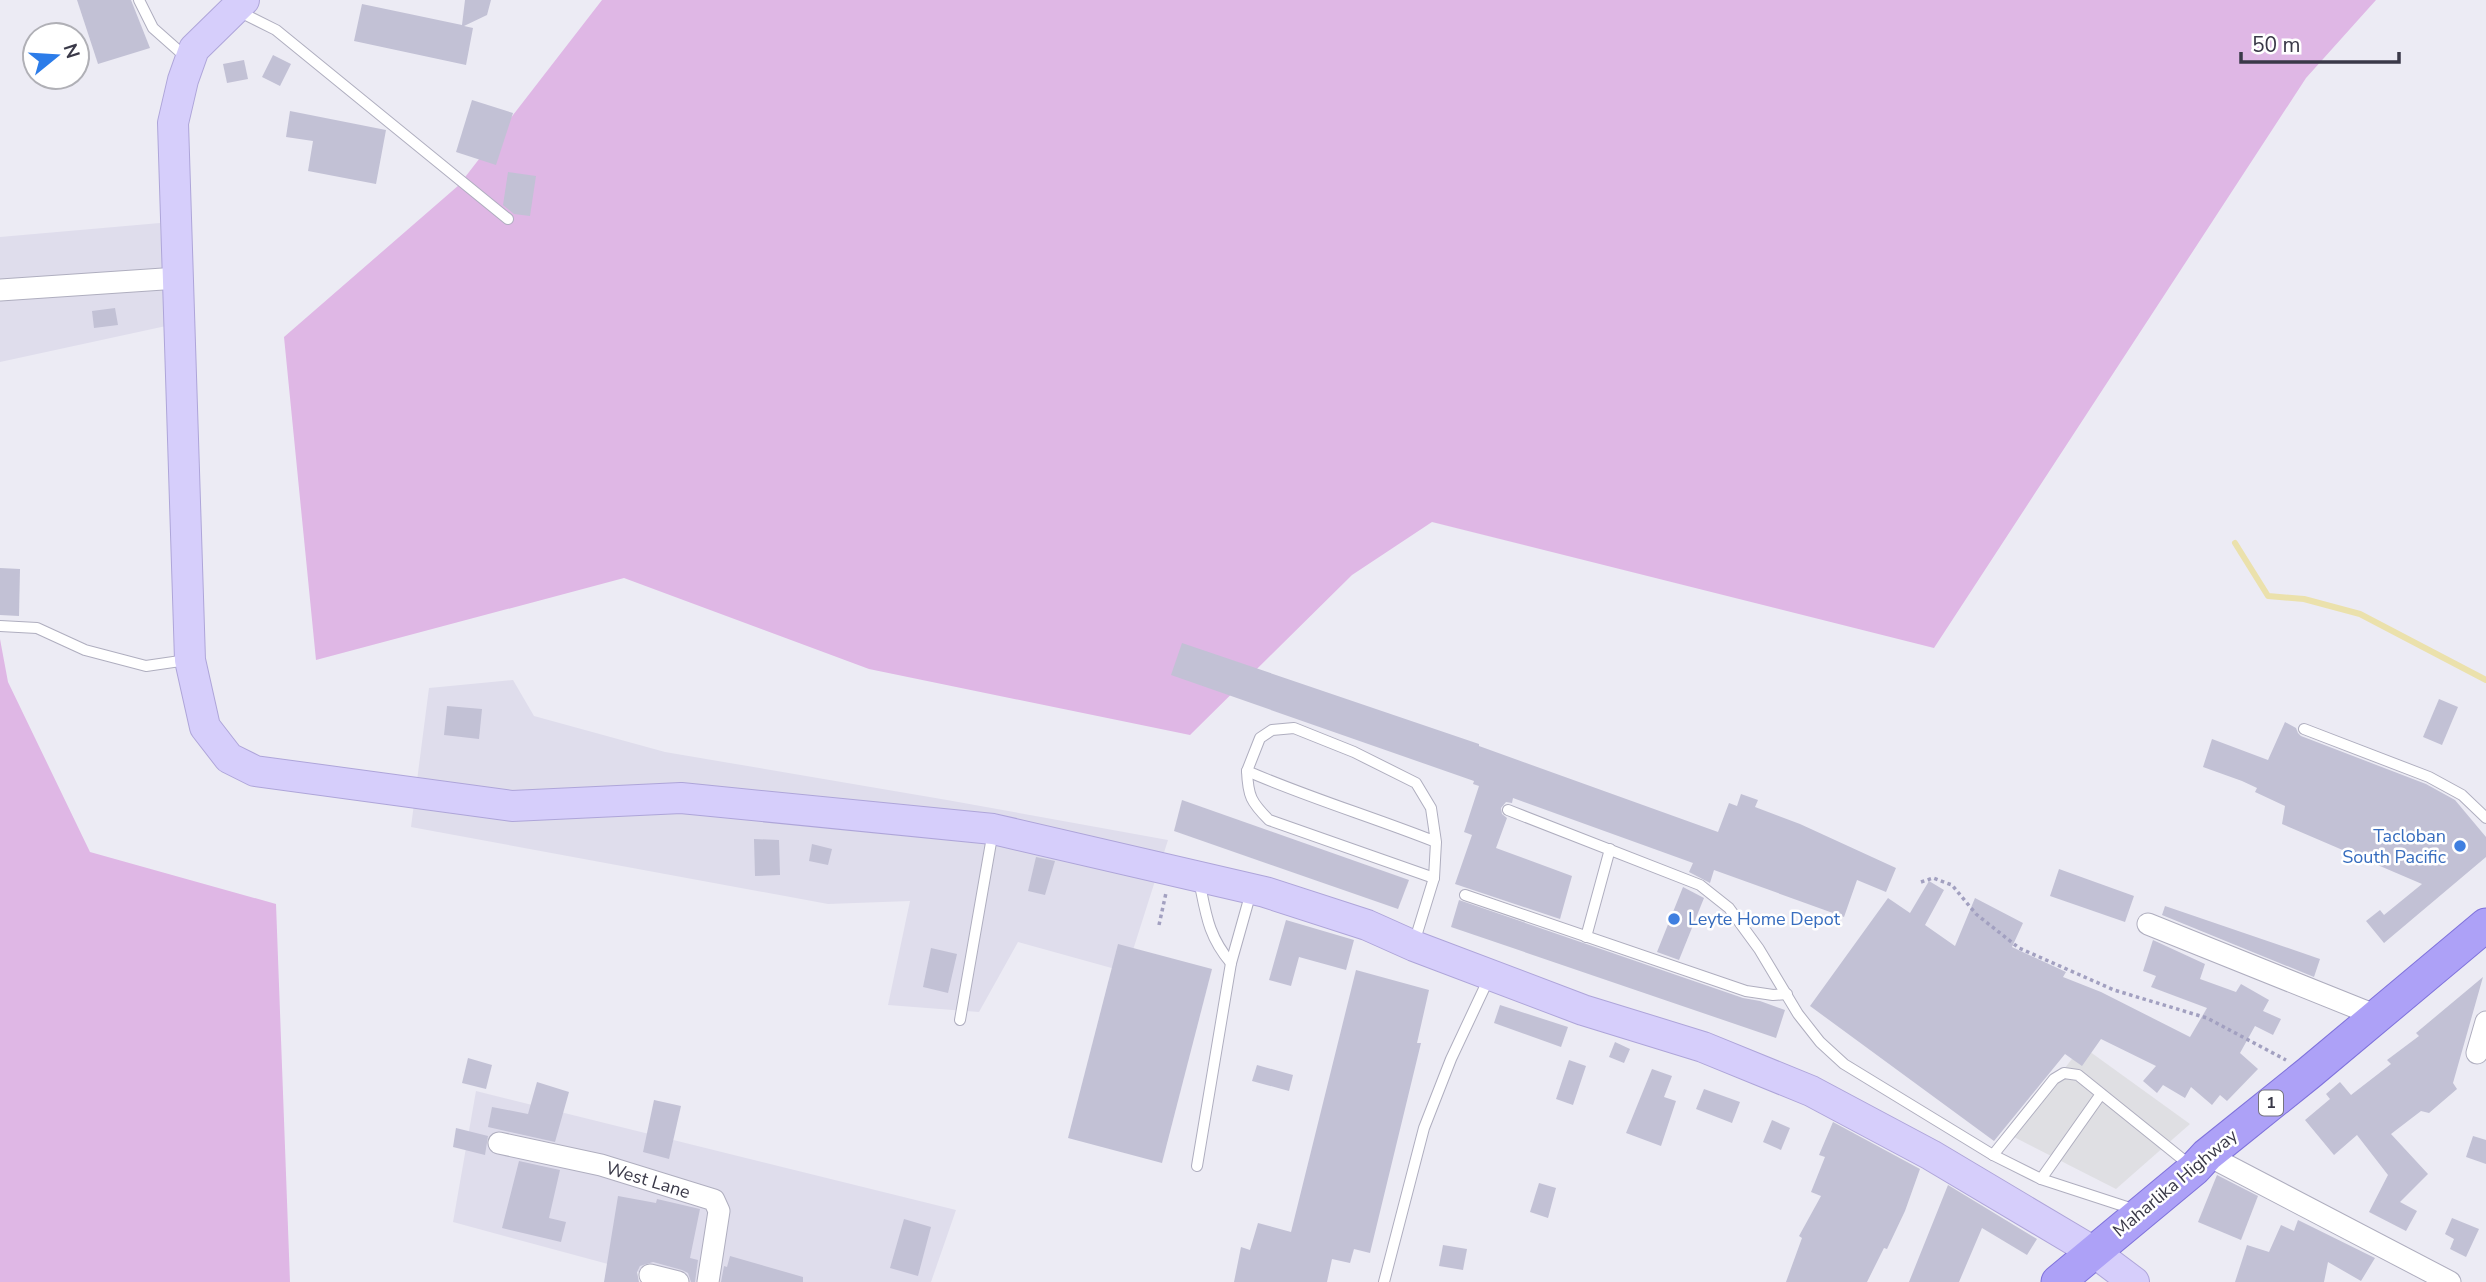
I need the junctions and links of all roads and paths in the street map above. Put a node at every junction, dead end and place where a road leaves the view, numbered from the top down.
1 (139, 0) edge
2 (239, 5) edge
3 (190, 61) junction
4 (508, 219) dead end
5 (178, 278) junction
6 (0, 290) edge
7 (0, 626) edge
8 (190, 660) junction
9 (2304, 729) dead end
10 (1247, 771) junction
11 (1508, 810) dead end
12 (2486, 818) edge
13 (993, 829) junction
14 (1436, 842) junction
15 (1610, 849) junction
16 (1185, 873) junction
17 (1434, 878) junction
18 (1921, 882) dead end
19 (1252, 889) junction
20 (1465, 895) dead end
21 (2148, 924) dead end
22 (1159, 925) dead end
23 (1586, 937) junction
24 (2482, 937) edge
25 (1414, 946) junction
26 (1231, 963) junction
27 (1491, 975) junction
28 (1787, 994) junction
29 (2377, 1016) junction
30 (960, 1020) dead end
31 (2486, 1022) edge
32 (2477, 1053) dead end
33 (2309, 1073) junction
34 (2101, 1094) junction
35 (499, 1143) dead end
36 (1993, 1155) junction
37 (2201, 1162) junction
38 (1196, 1166) dead end
39 (2041, 1179) junction
40 (2142, 1212) junction
41 (2094, 1252) junction
42 (650, 1275) dead end
43 (678, 1282) edge
44 (708, 1282) edge
45 (1384, 1282) edge
46 (2058, 1282) edge
47 (2134, 1282) edge
48 (2451, 1282) edge

1 - 3 lane
2 - 3 street
2 - 4 lane
3 - 5 street
5 - 6 street
5 - 8 street
7 - 8 lane
8 - 13 street
9 - 12 lane
10 - 14 lane
10 - 14 lane
10 - 17 lane
11 - 15 lane
13 - 16 street
13 - 30 lane
14 - 17 lane
15 - 23 lane
15 - 28 lane
16 - 19 street
16 - 22 path
16 - 26 lane
17 - 25 lane
18 - 33 path
19 - 25 street
19 - 26 lane
20 - 23 lane
21 - 29 street
23 - 28 lane
24 - 29 main road, Maharlika Highway / 1
25 - 27 street
26 - 38 lane
27 - 41 street
27 - 45 lane
28 - 36 lane
29 - 33 main road, Maharlika Highway / 1
31 - 32 street
33 - 37 main road, Maharlika Highway / 1
34 - 36 lane
34 - 37 lane
34 - 39 lane
35 - 44 street, West Lane
36 - 39 lane
37 - 40 main road, Maharlika Highway / 1
37 - 48 street
39 - 40 lane
40 - 41 main road, Maharlika Highway / 1
41 - 46 main road, Maharlika Highway / 1
41 - 47 street
42 - 43 street

